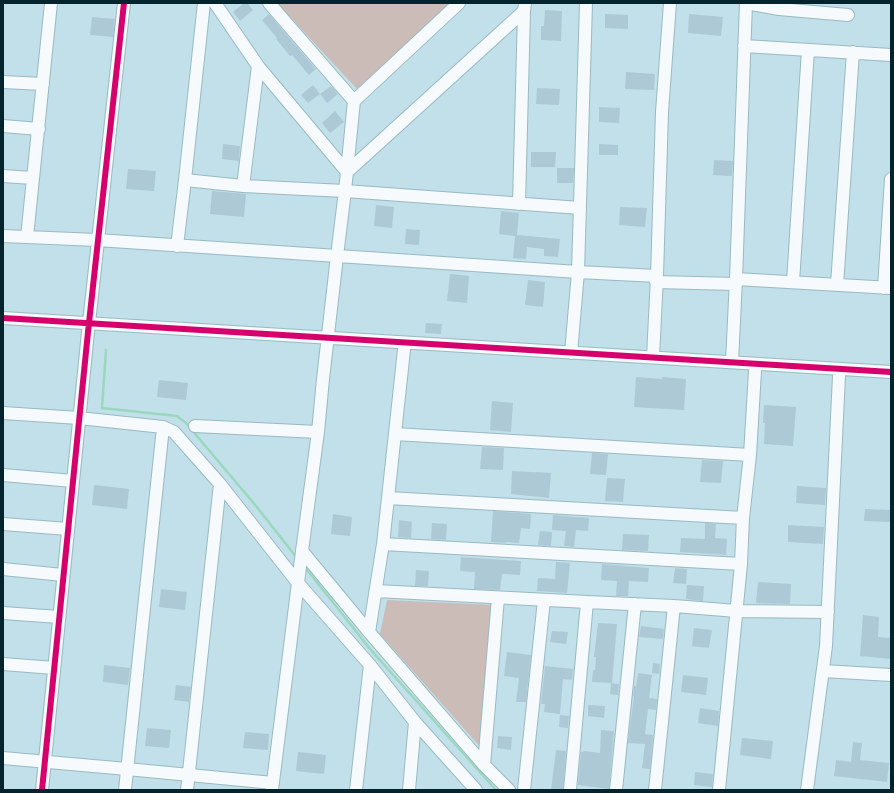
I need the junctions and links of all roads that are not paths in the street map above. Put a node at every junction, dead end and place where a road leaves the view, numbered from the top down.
1 (51, 3) edge
2 (124, 3) edge
3 (204, 3) edge
4 (215, 3) edge
5 (269, 3) edge
6 (459, 3) edge
7 (586, 3) edge
8 (670, 3) edge
9 (746, 3) edge
10 (525, 7) edge
11 (848, 15) dead end
12 (744, 46) junction
13 (808, 50) junction
14 (853, 52) junction
15 (891, 55) edge
16 (258, 66) junction
17 (3, 82) edge
18 (43, 84) junction
19 (354, 101) junction
20 (3, 126) edge
21 (38, 129) junction
22 (346, 172) junction
23 (3, 176) edge
24 (33, 178) junction
25 (891, 179) edge
26 (185, 180) junction
27 (243, 186) junction
28 (345, 191) junction
29 (519, 204) junction
30 (580, 208) junction
31 (3, 236) edge
32 (27, 237) junction
33 (98, 240) junction
34 (177, 246) junction
35 (337, 256) junction
36 (578, 272) junction
37 (656, 279) junction
38 (736, 282) junction
39 (793, 282) junction
40 (837, 285) junction
41 (888, 288) edge
42 (3, 318) edge
43 (3, 327) edge
44 (88, 328) junction
45 (327, 342) junction
46 (404, 350) junction
47 (571, 353) junction
48 (653, 358) junction
49 (732, 362) junction
50 (755, 371) junction
51 (891, 372) edge
52 (840, 376) junction
53 (891, 379) edge
54 (3, 413) edge
55 (79, 418) junction
56 (194, 426) dead end
57 (162, 427) junction
58 (318, 432) junction
59 (395, 434) junction
60 (750, 455) junction
61 (3, 475) edge
62 (73, 481) junction
63 (220, 484) junction
64 (388, 498) junction
65 (744, 518) junction
66 (3, 524) edge
67 (68, 529) junction
68 (383, 544) junction
69 (302, 551) junction
70 (741, 564) junction
71 (3, 569) edge
72 (63, 575) junction
73 (298, 584) junction
74 (376, 590) junction
75 (498, 598) junction
76 (544, 600) junction
77 (587, 602) junction
78 (635, 604) junction
79 (674, 606) junction
80 (736, 611) junction
81 (828, 612) junction
82 (3, 613) edge
83 (59, 617) junction
84 (369, 632) junction
85 (3, 664) edge
86 (370, 665) junction
87 (54, 668) junction
88 (823, 670) junction
89 (891, 675) edge
90 (415, 722) junction
91 (3, 758) edge
92 (45, 762) junction
93 (484, 765) junction
94 (127, 769) junction
95 (189, 774) junction
96 (272, 786) edge
97 (42, 790) edge
98 (125, 790) edge
99 (188, 790) edge
100 (356, 790) edge
101 (410, 790) edge
102 (476, 790) edge
103 (509, 790) edge
104 (524, 790) edge
105 (570, 790) edge
106 (616, 790) edge
107 (655, 790) edge
108 (719, 790) edge
109 (808, 790) edge

1 - 18 street
2 - 33 street
3 - 26 street
4 - 16 street
5 - 19 street
6 - 19 street
7 - 30 street
8 - 37 street
9 - 11 street
9 - 12 street
10 - 22 street
10 - 29 street
12 - 13 street
12 - 38 street
13 - 14 street
13 - 39 street
14 - 15 street
14 - 40 street
16 - 22 street
16 - 27 street
17 - 18 street
18 - 21 street
19 - 22 street
20 - 21 street
21 - 24 street
22 - 28 street
23 - 24 street
24 - 32 street
25 - 41 street
26 - 27 street
26 - 34 street
27 - 28 street
28 - 29 street
28 - 35 street
29 - 30 street
30 - 36 street
31 - 32 street
32 - 33 street
33 - 34 street
33 - 44 street
34 - 35 street
35 - 36 street
35 - 45 street
36 - 37 street
36 - 47 street
37 - 38 street
37 - 48 street
38 - 39 street
38 - 49 street
39 - 40 street
40 - 41 street
42 - 44 street
43 - 44 street
44 - 45 street
44 - 55 street
45 - 46 street
45 - 47 street
45 - 58 street
46 - 50 street
46 - 59 street
47 - 48 street
48 - 49 street
49 - 51 street
50 - 52 street
50 - 60 street
52 - 53 street
52 - 81 street
54 - 55 street
55 - 57 street
55 - 62 street
56 - 58 street
57 - 63 street
57 - 94 street
58 - 69 street
59 - 60 street
59 - 64 street
60 - 65 street
61 - 62 street
62 - 67 street
63 - 73 street
63 - 95 street
64 - 65 street
64 - 68 street
65 - 70 street
66 - 67 street
67 - 72 street
68 - 70 street
68 - 74 street
69 - 73 street
69 - 84 street
70 - 80 street
71 - 72 street
72 - 83 street
73 - 86 street
73 - 96 street
74 - 75 street
74 - 84 street
75 - 76 street
75 - 93 street
76 - 77 street
76 - 104 street
77 - 78 street
77 - 105 street
78 - 79 street
78 - 106 street
79 - 80 street
79 - 107 street
80 - 81 street
80 - 108 street
81 - 88 street
82 - 83 street
83 - 87 street
84 - 93 street
85 - 87 street
86 - 90 street
86 - 100 street
87 - 92 street
88 - 89 street
88 - 109 street
90 - 101 street
90 - 102 street
91 - 92 street
92 - 94 street
92 - 97 street
93 - 103 street
94 - 95 street
94 - 98 street
95 - 96 street
95 - 99 street

